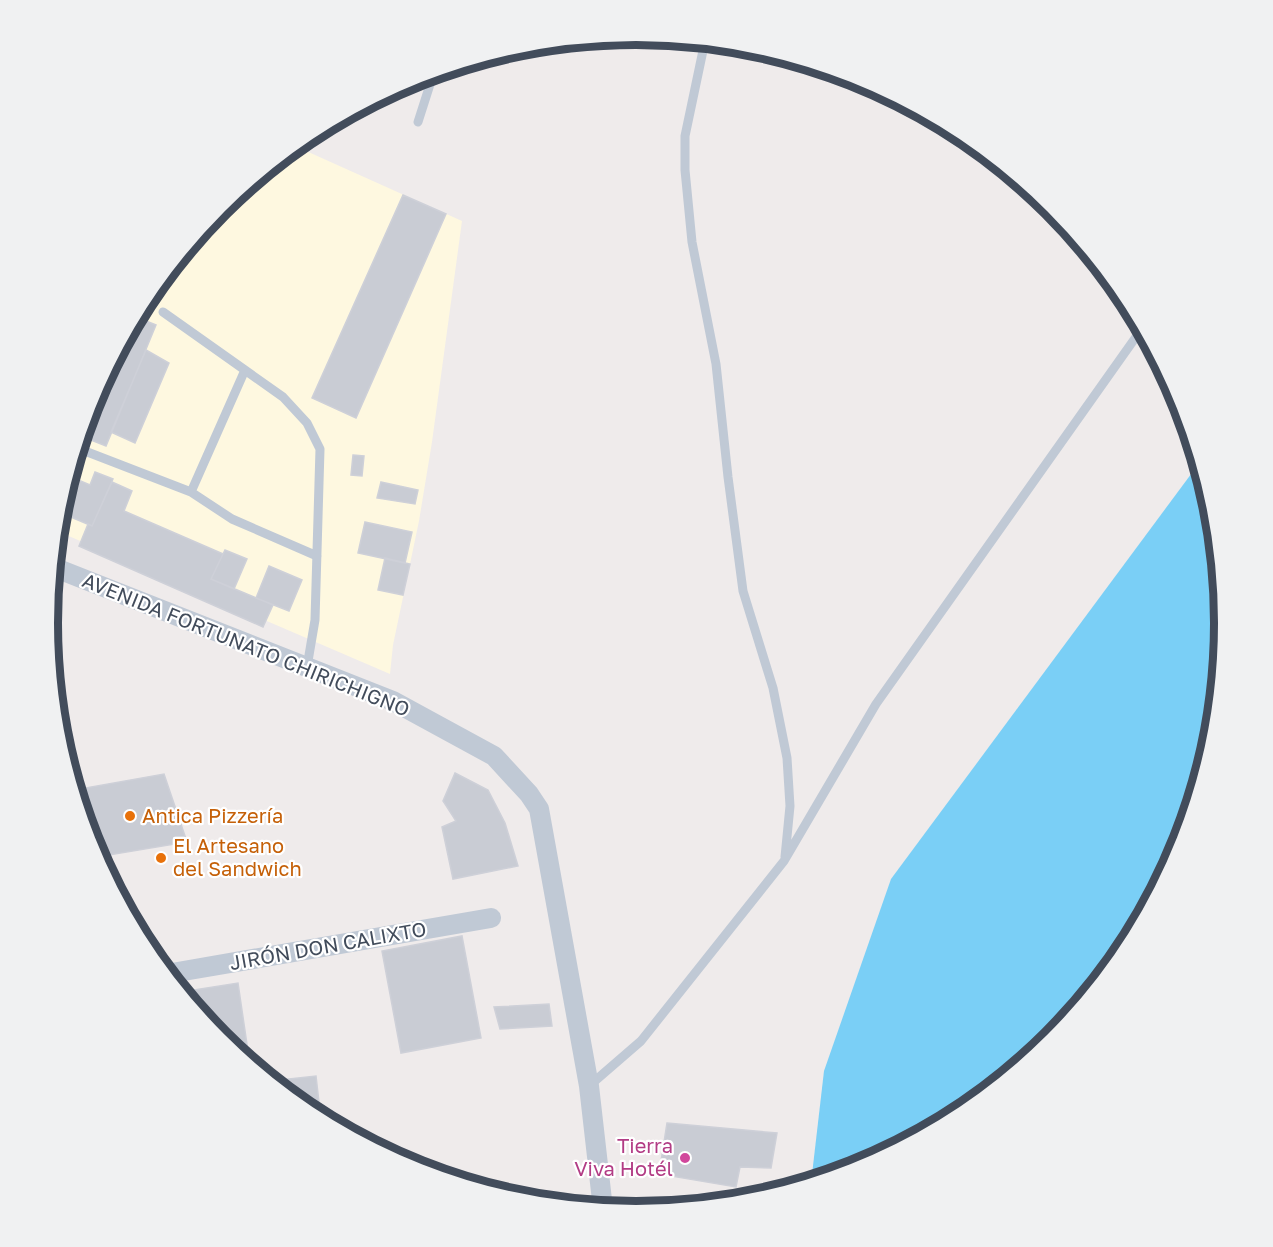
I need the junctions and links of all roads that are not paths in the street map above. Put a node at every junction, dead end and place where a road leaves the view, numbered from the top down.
1 (703, 49) edge
2 (430, 83) edge
3 (418, 122) dead end
4 (163, 312) dead end
5 (1137, 335) edge
6 (245, 370) junction
7 (85, 451) edge
8 (191, 492) junction
9 (317, 556) junction
10 (61, 570) edge
11 (307, 667) junction
12 (784, 861) junction
13 (490, 918) dead end
14 (175, 972) edge
15 (589, 1086) junction
16 (602, 1201) edge

1 - 12 lane
2 - 3 lane
4 - 6 lane
5 - 12 lane
6 - 8 lane
6 - 9 lane
7 - 8 lane
8 - 9 lane
9 - 11 lane
10 - 11 street, AVENIDA FORTUNATO CHIRICHIGNO
11 - 15 street, AVENIDA FORTUNATO CHIRICHIGNO
12 - 15 lane
13 - 14 street, JIRÓN DON CALIXTO
15 - 16 street, AVENIDA FORTUNATO CHIRICHIGNO

